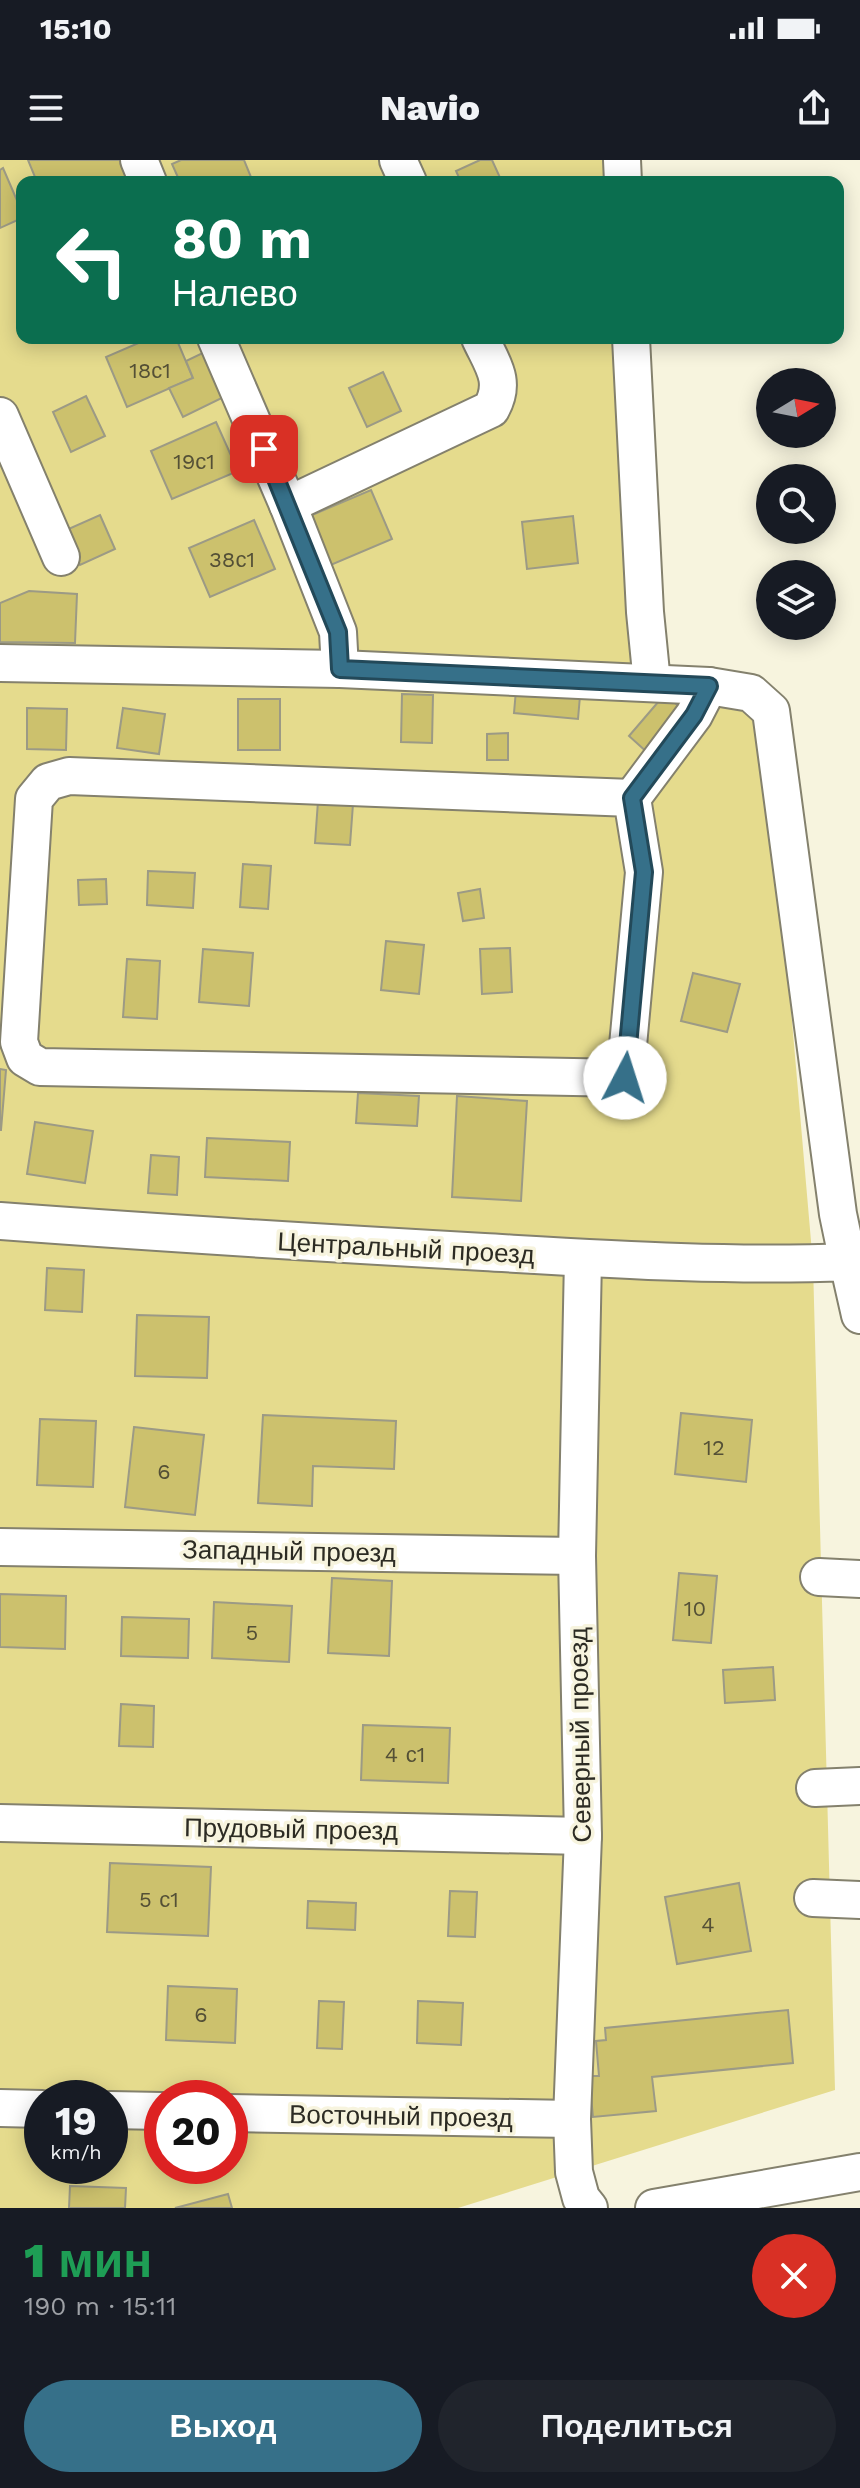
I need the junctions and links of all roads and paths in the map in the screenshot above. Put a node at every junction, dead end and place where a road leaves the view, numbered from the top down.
1 (219, 344) edge
2 (483, 344) edge
3 (631, 344) edge
4 (0, 416) edge
5 (288, 505) junction
6 (61, 557) dead end
7 (0, 663) edge
8 (340, 669) junction
9 (652, 683) junction
10 (709, 686) junction
11 (632, 798) junction
12 (0, 1221) edge
13 (583, 1258) junction
14 (830, 1263) junction
15 (860, 1315) edge
16 (0, 1547) edge
17 (577, 1556) junction
18 (819, 1577) dead end
19 (860, 1579) edge
20 (860, 1786) edge
21 (815, 1788) dead end
22 (0, 1823) edge
23 (583, 1836) junction
24 (813, 1898) dead end
25 (860, 1900) edge
26 (0, 2108) edge
27 (24, 2109) edge
28 (248, 2113) edge
29 (572, 2119) junction
30 (860, 2172) edge
31 (589, 2208) edge
32 (654, 2208) edge

1 - 5 street
2 - 5 street
3 - 9 street
4 - 6 street
5 - 8 street
7 - 8 street
8 - 9 street
9 - 10 street
10 - 11 street
10 - 14 street
11 - 11 street
12 - 13 street, Центральный проезд
13 - 14 street, Центральный проезд
13 - 17 street, Северный проезд
14 - 15 street
16 - 17 street, Западный проезд
17 - 23 street, Северный проезд
18 - 19 street
20 - 21 street
22 - 23 street, Прудовый проезд
23 - 29 street, Северный проезд
24 - 25 street
26 - 27 street
28 - 29 street, Восточный проезд
29 - 31 street, Северный проезд
30 - 32 street

